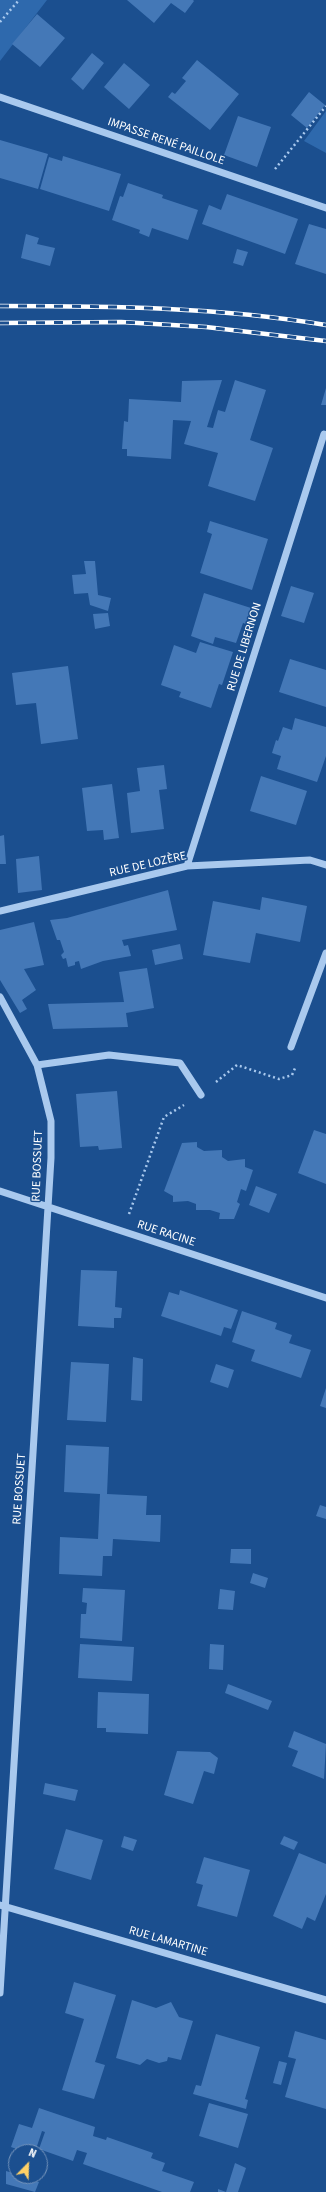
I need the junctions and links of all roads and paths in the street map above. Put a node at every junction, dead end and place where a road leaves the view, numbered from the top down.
1 (18, 0) edge
2 (0, 22) edge
3 (0, 97) edge
4 (326, 106) edge
5 (289, 150) dead end
6 (326, 208) edge
7 (324, 434) dead end
8 (326, 865) edge
9 (187, 866) junction
10 (0, 911) edge
11 (326, 953) edge
12 (0, 997) edge
13 (291, 1047) joint
14 (37, 1065) junction
15 (201, 1095) junction
16 (0, 1191) edge
17 (48, 1207) junction
18 (122, 1231) junction
19 (326, 1298) edge
20 (2, 1905) edge
21 (0, 1993) edge
22 (326, 2000) edge

1 - 2 path
3 - 6 street, IMPASSE RENÉ PAILLOLE
4 - 5 path
7 - 9 street, RUE DE LIBERNON
8 - 9 street, RUE DE LOZÈRE
9 - 10 street, RUE DE LOZÈRE
11 - 13 street
12 - 14 street, RUE BOSSUET
13 - 15 path
14 - 15 street
14 - 17 street, RUE BOSSUET
15 - 18 path
16 - 17 street, RUE RACINE
17 - 18 street, RUE RACINE
17 - 20 street, RUE BOSSUET
18 - 19 street, RUE RACINE
20 - 21 street, RUE BOSSUET
20 - 22 street, RUE LAMARTINE

